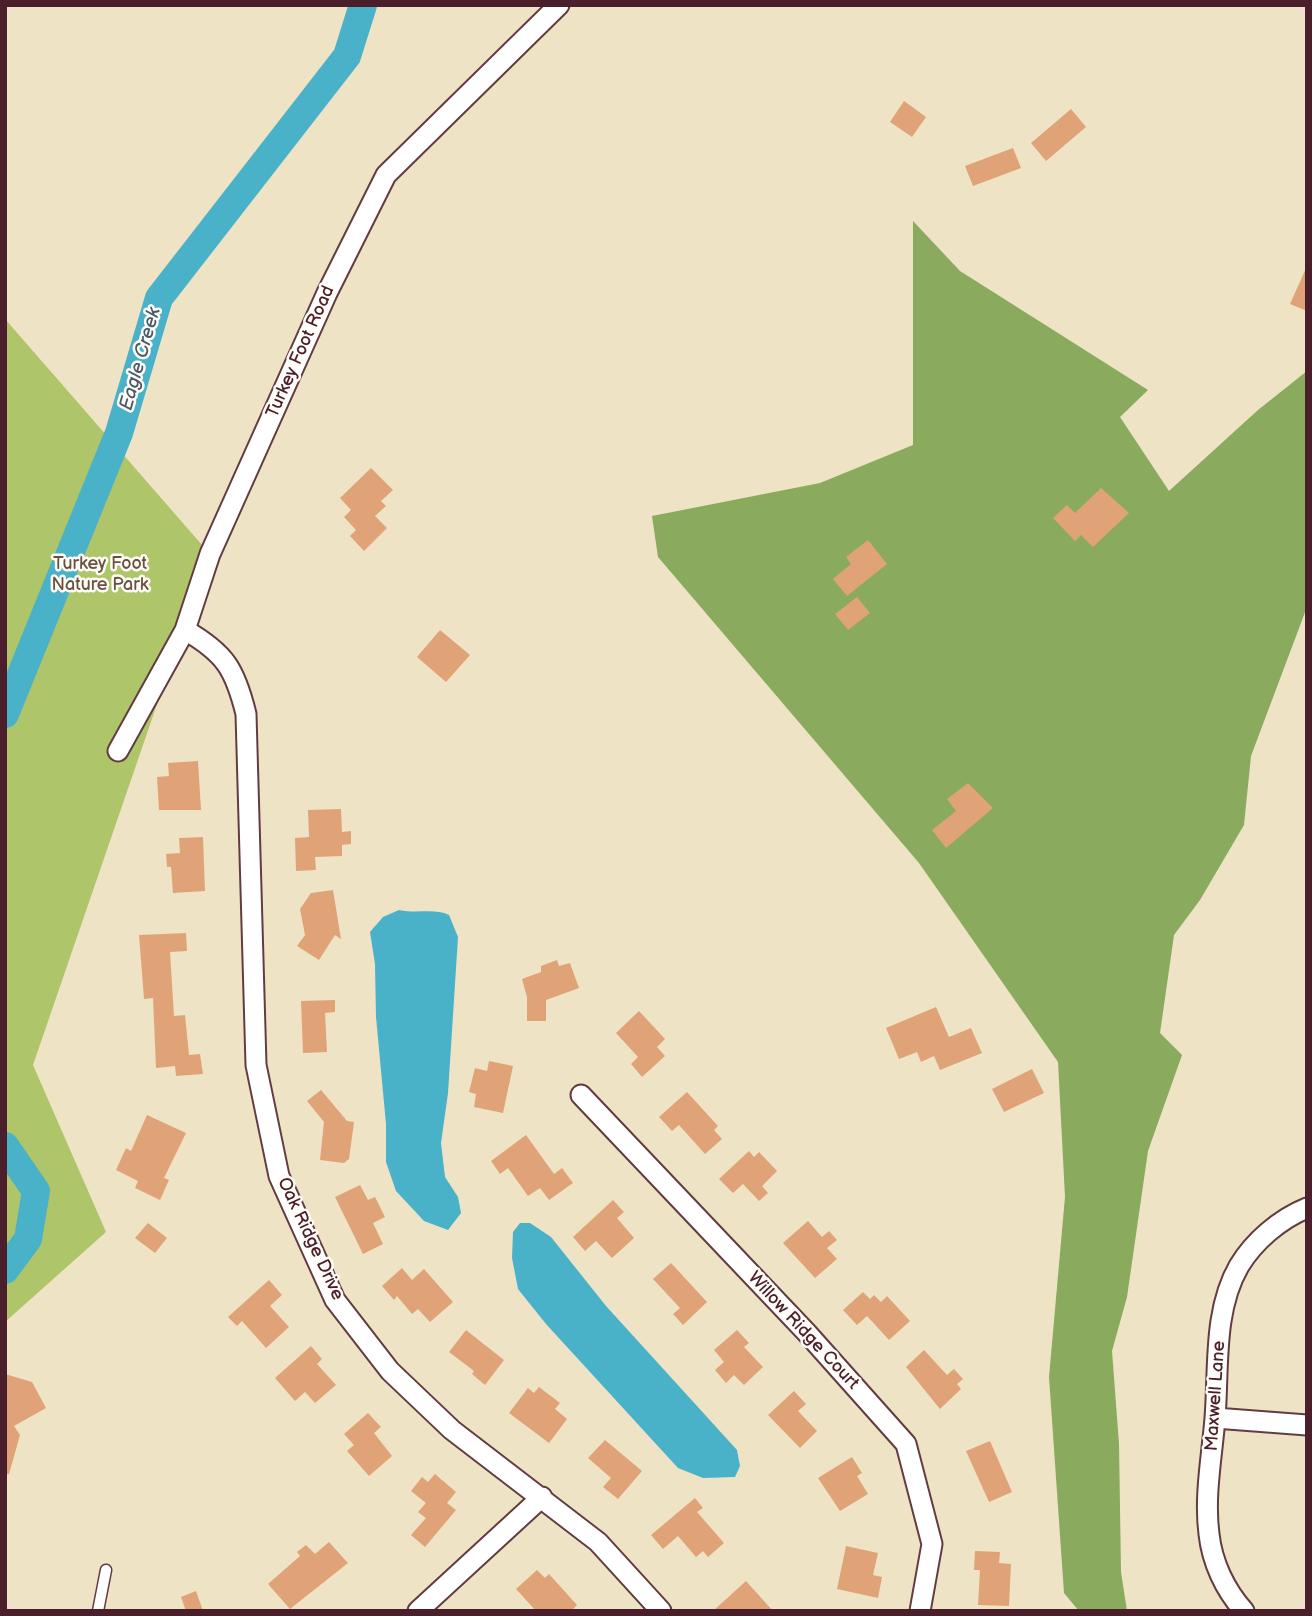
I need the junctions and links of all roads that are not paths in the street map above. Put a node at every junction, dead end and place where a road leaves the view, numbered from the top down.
1 (558, 5) edge
2 (185, 630) junction
3 (118, 751) dead end
4 (581, 1095) dead end
5 (1307, 1208) edge
6 (1215, 1418) junction
7 (1307, 1424) edge
8 (542, 1497) junction
9 (106, 1570) dead end
10 (98, 1611) edge
11 (418, 1611) edge
12 (661, 1611) edge
13 (920, 1611) edge
14 (1244, 1611) edge

1 - 2 street, Turkey Foot Road
2 - 3 street, Turkey Foot Road
2 - 8 street, Oak Ridge Drive
4 - 13 street, Willow Ridge Court
5 - 6 street, Maxwell Lane
6 - 7 street
6 - 14 street, Maxwell Lane
8 - 11 street
8 - 12 street, Oak Ridge Drive
9 - 10 lane

